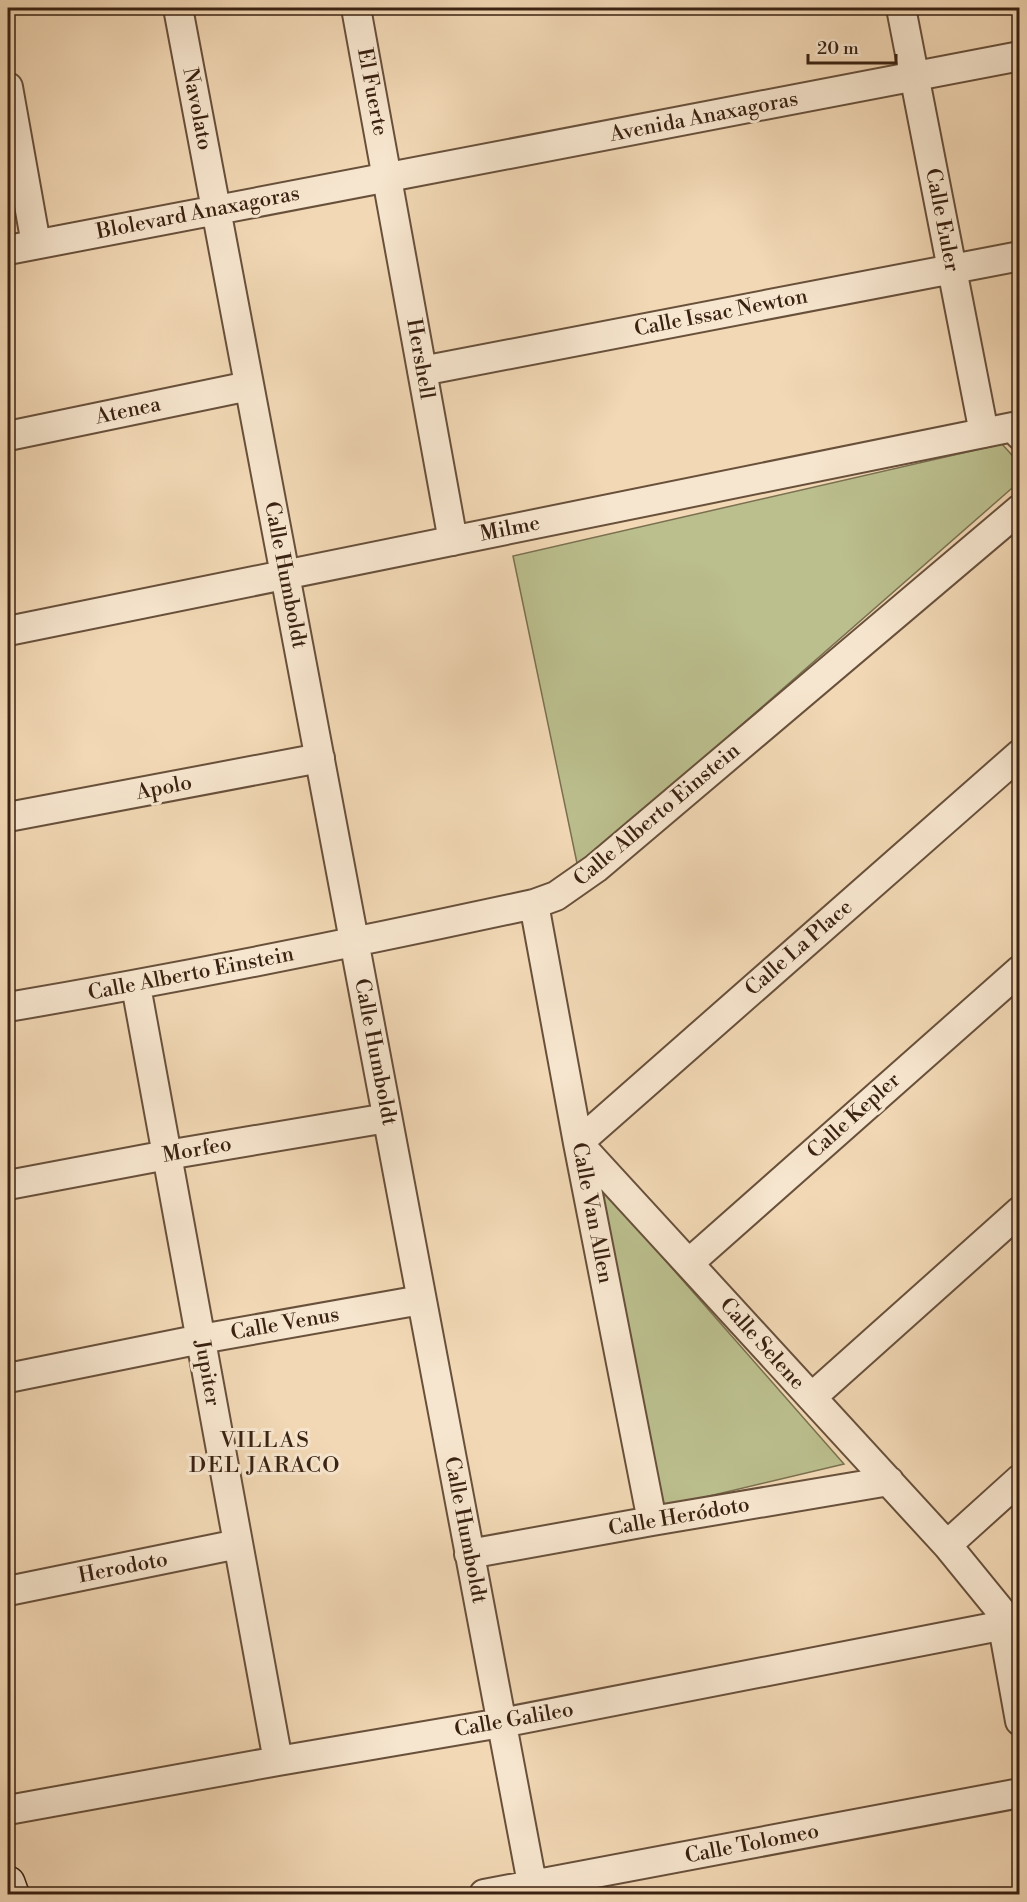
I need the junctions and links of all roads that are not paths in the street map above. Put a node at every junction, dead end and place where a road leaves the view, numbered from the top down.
1 (178, 8) edge
2 (357, 8) edge
3 (901, 8) edge
4 (1020, 56) edge
5 (914, 76) junction
6 (8, 87) edge
7 (388, 177) junction
8 (216, 210) junction
9 (36, 244) junction
10 (8, 250) edge
11 (1020, 256) edge
12 (952, 269) junction
13 (422, 371) junction
14 (249, 386) junction
15 (1016, 431) edge
16 (984, 434) junction
17 (8, 436) edge
18 (1020, 509) edge
19 (453, 541) junction
20 (285, 575) junction
21 (8, 631) edge
22 (1020, 754) edge
23 (320, 758) junction
24 (8, 817) edge
25 (534, 904) junction
26 (354, 943) junction
27 (1020, 970) edge
28 (136, 986) junction
29 (8, 1007) edge
30 (387, 1118) junction
31 (578, 1143) junction
32 (167, 1155) junction
33 (8, 1185) edge
34 (1020, 1211) edge
35 (689, 1263) junction
36 (421, 1300) junction
37 (201, 1339) junction
38 (8, 1378) edge
39 (812, 1397) junction
40 (1020, 1479) edge
41 (889, 1482) junction
42 (652, 1521) junction
43 (238, 1544) junction
44 (947, 1545) junction
45 (469, 1554) junction
46 (8, 1591) edge
47 (1011, 1624) edge
48 (1020, 1721) edge
49 (501, 1723) junction
50 (278, 1761) junction
51 (1020, 1793) edge
52 (8, 1810) edge
53 (8, 1883) edge
54 (533, 1890) edge
55 (12, 1894) edge
56 (484, 1894) edge

1 - 8 street, Navolato
2 - 7 street, El Fuerte
3 - 5 street, Calle Euler
4 - 5 street, Avenida Anaxagoras
5 - 7 street, Avenida Anaxagoras
5 - 12 street, Calle Euler
6 - 9 street
7 - 8 street, Blolevard Anaxagoras
7 - 13 street, Hershell
8 - 9 street, Blolevard Anaxagoras
8 - 14 street, Calle Humboldt
9 - 10 street, Blolevard Anaxagoras
11 - 12 street, Calle Issac Newton
12 - 13 street, Calle Issac Newton
12 - 16 street, Calle Euler
13 - 19 street, Hershell
14 - 17 street, Atenea
14 - 20 street, Calle Humboldt
15 - 16 street, Milme
16 - 19 street, Milme
18 - 25 street, Calle Alberto Einstein
19 - 20 street, Milme
20 - 21 street, Milme
20 - 23 street, Calle Humboldt
22 - 31 street, Calle La Place
23 - 24 street, Apolo
23 - 26 street, Calle Humboldt
25 - 26 street, Calle Alberto Einstein
25 - 31 street, Calle Van Allen
26 - 28 street, Calle Alberto Einstein
26 - 30 street, Calle Humboldt
27 - 35 street, Calle Kepler
28 - 29 street, Calle Alberto Einstein
28 - 32 street, Jupiter
30 - 32 street, Morfeo
30 - 36 street, Calle Humboldt
31 - 35 street, Calle Selene
31 - 42 street, Calle Van Allen
32 - 33 street, Morfeo
32 - 37 street, Jupiter
34 - 39 street
35 - 39 street, Calle Selene
36 - 37 street, Calle Venus
36 - 45 street, Calle Humboldt
37 - 38 street, Calle Venus
37 - 43 street, Jupiter
39 - 41 street, Calle Selene
40 - 44 street
41 - 42 street, Calle Heródoto
41 - 44 street, Calle Selene
42 - 45 street, Calle Heródoto
43 - 46 street, Herodoto
43 - 50 street, Jupiter
44 - 47 street, Calle Selene
45 - 49 street, Calle Humboldt
47 - 48 street, Calle Selene
47 - 49 street, Calle Galileo
49 - 50 street, Calle Galileo
49 - 54 street, Calle Humboldt
50 - 52 street, Calle Galileo
51 - 54 street, Calle Tolomeo
53 - 55 street
54 - 56 street, Calle Tolomeo

